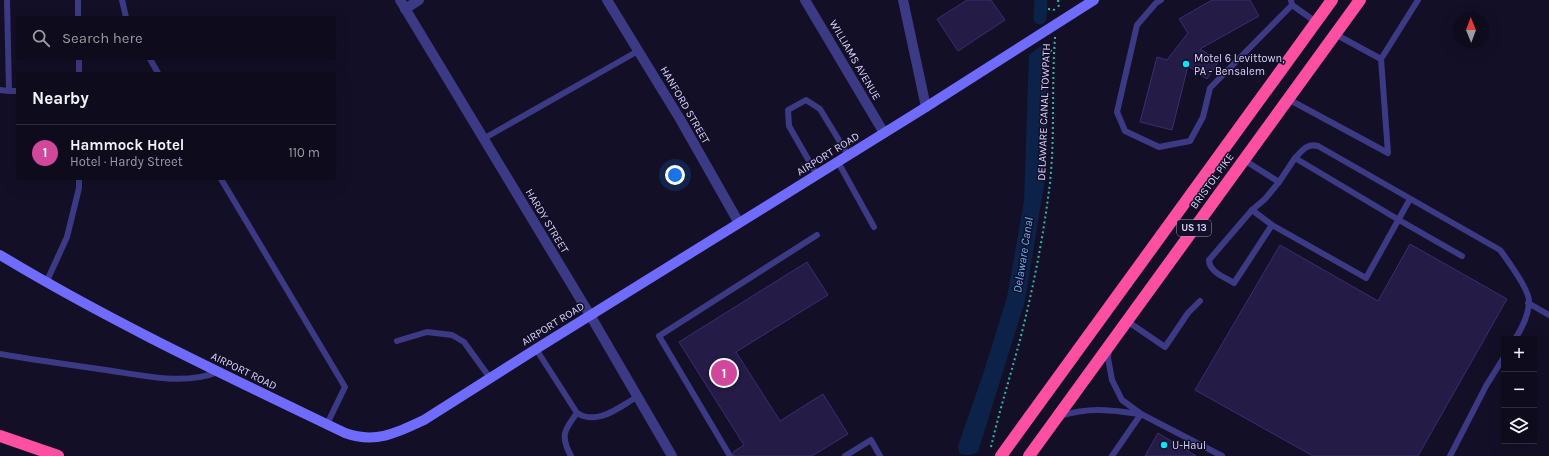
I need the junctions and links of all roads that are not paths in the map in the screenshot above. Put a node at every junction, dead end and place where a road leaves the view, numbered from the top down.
1 (7, 0) edge
2 (78, 0) edge
3 (122, 0) edge
4 (419, 0) edge
5 (607, 0) edge
6 (805, 0) edge
7 (902, 0) edge
8 (1094, 0) edge
9 (1161, 0) edge
10 (1332, 0) edge
11 (1360, 0) edge
12 (1418, 0) edge
13 (1292, 3) edge
14 (402, 4) edge
15 (78, 16) edge
16 (126, 16) edge
17 (1316, 22) junction
18 (1335, 34) junction
19 (638, 51) junction
20 (79, 60) edge
21 (151, 60) edge
22 (1381, 60) junction
23 (79, 72) edge
24 (157, 72) edge
25 (0, 90) edge
26 (9, 90) junction
27 (16, 91) edge
28 (1288, 99) junction
29 (926, 107) junction
30 (884, 133) junction
31 (483, 139) junction
32 (848, 155) junction
33 (1295, 158) junction
34 (1244, 160) junction
35 (838, 162) junction
36 (817, 175) junction
37 (79, 180) edge
38 (222, 180) edge
39 (1279, 182) junction
40 (1410, 198) junction
41 (1252, 210) junction
42 (1399, 220) junction
43 (739, 223) junction
44 (1272, 225) junction
45 (874, 227) dead end
46 (817, 235) dead end
47 (0, 255) edge
48 (1462, 256) dead end
49 (46, 283) junction
50 (1200, 300) dead end
51 (1528, 303) junction
52 (590, 315) junction
53 (1549, 315) edge
54 (1127, 321) junction
55 (1517, 336) edge
56 (397, 341) dead end
57 (1109, 345) junction
58 (536, 349) junction
59 (0, 354) edge
60 (1501, 362) edge
61 (218, 372) junction
62 (490, 378) junction
63 (637, 397) junction
64 (577, 413) junction
65 (1141, 414) junction
66 (1058, 416) junction
67 (327, 424) junction
68 (0, 436) edge
69 (668, 455) edge
70 (58, 456) edge
71 (571, 456) edge
72 (730, 456) edge
73 (847, 456) edge
74 (880, 456) edge
75 (1001, 456) edge
76 (1029, 456) edge
77 (1112, 456) edge
78 (1222, 456) edge
79 (1450, 456) edge

1 - 26 lane
2 - 15 lane
3 - 16 lane
4 - 14 street
5 - 19 street, HANFORD STREET
6 - 30 street, WILLIAMS AVENUE
7 - 29 street
8 - 29 street, AIRPORT ROAD
9 - 13 lane
10 - 17 highway, BRISTOL PIKE / US 13
11 - 18 highway, BRISTOL PIKE / US 13
12 - 22 lane
13 - 17 lane
14 - 31 street, HARDY STREET
17 - 75 highway, BRISTOL PIKE / US 13
18 - 22 lane
18 - 28 highway, BRISTOL PIKE / US 13
19 - 31 lane
19 - 43 street, HANFORD STREET
20 - 23 lane
21 - 24 lane
22 - 28 lane
25 - 26 lane
26 - 27 lane
28 - 34 highway, BRISTOL PIKE / US 13
29 - 30 street, AIRPORT ROAD
30 - 32 street, AIRPORT ROAD
31 - 52 street, HARDY STREET
32 - 35 street, AIRPORT ROAD
32 - 36 lane
33 - 39 lane
33 - 40 lane
33 - 42 lane
34 - 39 lane
34 - 54 highway, BRISTOL PIKE / US 13
35 - 36 street, AIRPORT ROAD
35 - 45 lane
36 - 43 street, AIRPORT ROAD
37 - 49 lane
38 - 67 lane
39 - 41 lane
40 - 42 lane
40 - 51 lane
41 - 44 lane
41 - 44 lane
42 - 44 lane
42 - 48 lane
43 - 52 street, AIRPORT ROAD
46 - 72 lane
47 - 49 street, AIRPORT ROAD
49 - 61 street, AIRPORT ROAD
50 - 54 lane
51 - 53 lane
51 - 55 lane
52 - 58 street, AIRPORT ROAD
52 - 63 street, HARDY STREET
54 - 57 highway, BRISTOL PIKE / US 13
56 - 62 lane
57 - 65 lane
57 - 66 highway, BRISTOL PIKE / US 13
58 - 62 street, AIRPORT ROAD
58 - 64 lane
59 - 61 lane
60 - 79 lane
61 - 67 street, AIRPORT ROAD
62 - 67 street, AIRPORT ROAD
63 - 64 lane
63 - 69 street, HARDY STREET
64 - 71 lane
65 - 66 lane
65 - 77 lane
65 - 78 lane
66 - 76 highway, BRISTOL PIKE / US 13
68 - 70 highway
73 - 74 lane

